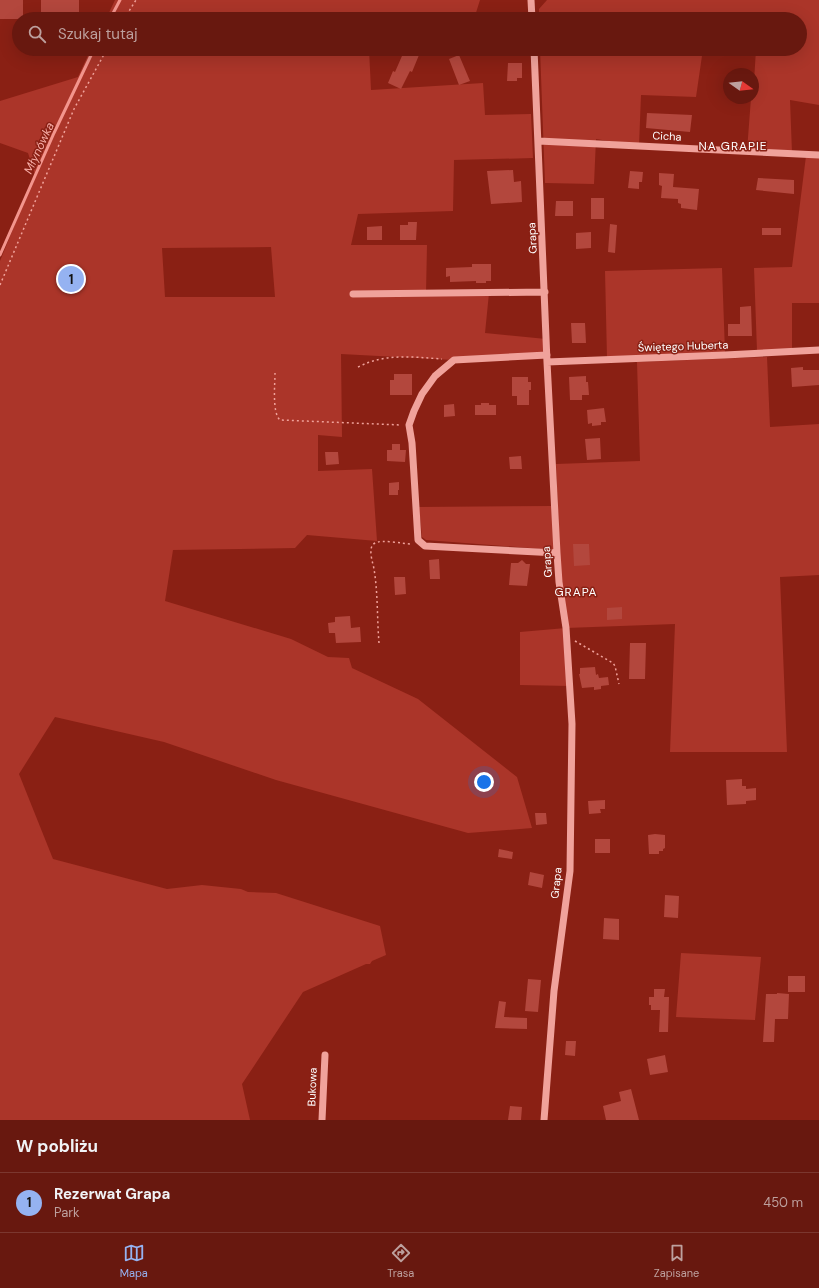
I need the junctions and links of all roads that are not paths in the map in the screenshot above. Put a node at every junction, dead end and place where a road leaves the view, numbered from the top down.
1 (531, 0) edge
2 (532, 12) edge
3 (534, 56) edge
4 (539, 141) junction
5 (819, 155) edge
6 (545, 292) junction
7 (353, 294) dead end
8 (819, 350) edge
9 (547, 359) junction
10 (557, 553) junction
11 (325, 1054) dead end
12 (322, 1120) edge
13 (544, 1120) edge

1 - 2 street
3 - 4 street, Grapa
4 - 5 street, Cicha
4 - 6 street, Grapa
6 - 7 street
6 - 9 street, Grapa
8 - 9 street, Świętego Huberta
9 - 10 street, Grapa
9 - 10 street, Świętego Huberta
10 - 13 street, Grapa
11 - 12 street, Bukowa

